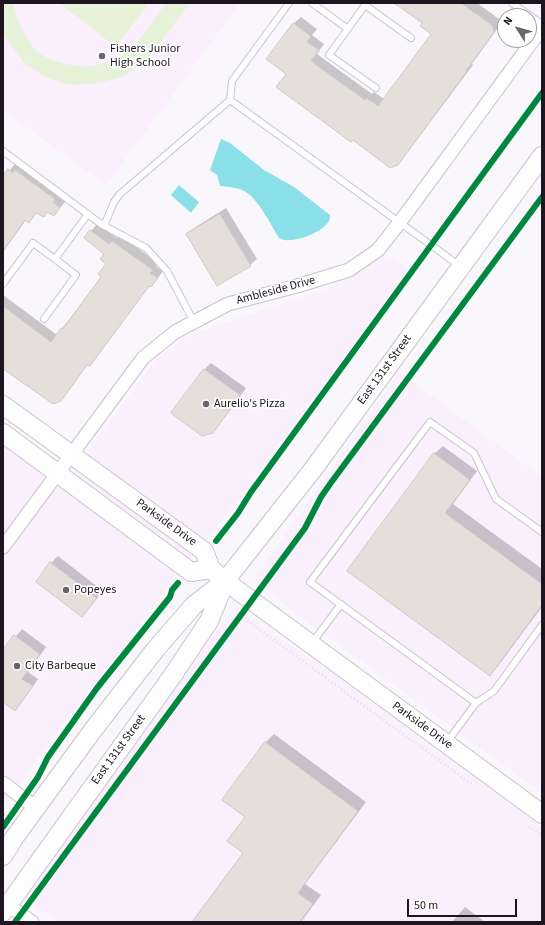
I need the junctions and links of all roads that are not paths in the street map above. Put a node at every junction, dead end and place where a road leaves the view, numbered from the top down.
1 (289, 3) edge
2 (312, 3) edge
3 (512, 3) edge
4 (542, 24) edge
5 (542, 28) edge
6 (348, 29) junction
7 (411, 38) dead end
8 (376, 88) dead end
9 (230, 100) junction
10 (3, 151) edge
11 (542, 156) edge
12 (88, 214) junction
13 (400, 222) junction
14 (104, 226) junction
15 (55, 259) junction
16 (461, 267) junction
17 (3, 284) edge
18 (44, 319) dead end
19 (194, 322) junction
20 (3, 405) edge
21 (3, 433) edge
22 (72, 455) junction
23 (58, 474) junction
24 (542, 532) edge
25 (3, 547) edge
26 (211, 569) junction
27 (225, 581) junction
28 (341, 604) junction
29 (542, 625) edge
30 (311, 644) junction
31 (476, 703) junction
32 (446, 744) junction
33 (3, 783) edge
34 (36, 808) junction
35 (542, 814) edge
36 (3, 856) edge
37 (6, 908) edge
38 (32, 922) edge

1 - 9 lane
2 - 6 lane
3 - 4 lane
5 - 13 street, Ambleside Drive
6 - 7 lane
6 - 8 lane
9 - 13 lane
9 - 14 lane
10 - 12 lane
11 - 16 street, East 131st Street
12 - 14 lane
12 - 15 lane
13 - 16 lane
13 - 19 street, Ambleside Drive
14 - 19 lane
15 - 17 lane
15 - 18 lane
16 - 27 street, East 131st Street
19 - 22 street, Ambleside Drive
20 - 22 street, Parkside Drive
21 - 23 street, Parkside Drive
22 - 23 street, Ambleside Drive
22 - 26 street, Parkside Drive
23 - 25 street, Ambleside Drive
23 - 26 street, Parkside Drive
24 - 28 lane
26 - 27 street, Parkside Drive
27 - 30 street, Parkside Drive
27 - 34 street, East 131st Street
27 - 37 street, East 131st Street
28 - 30 lane
28 - 31 lane
29 - 31 lane
30 - 32 street, Parkside Drive
31 - 32 lane
32 - 35 street, Parkside Drive
33 - 34 street
34 - 36 street, East 131st Street
37 - 38 street

